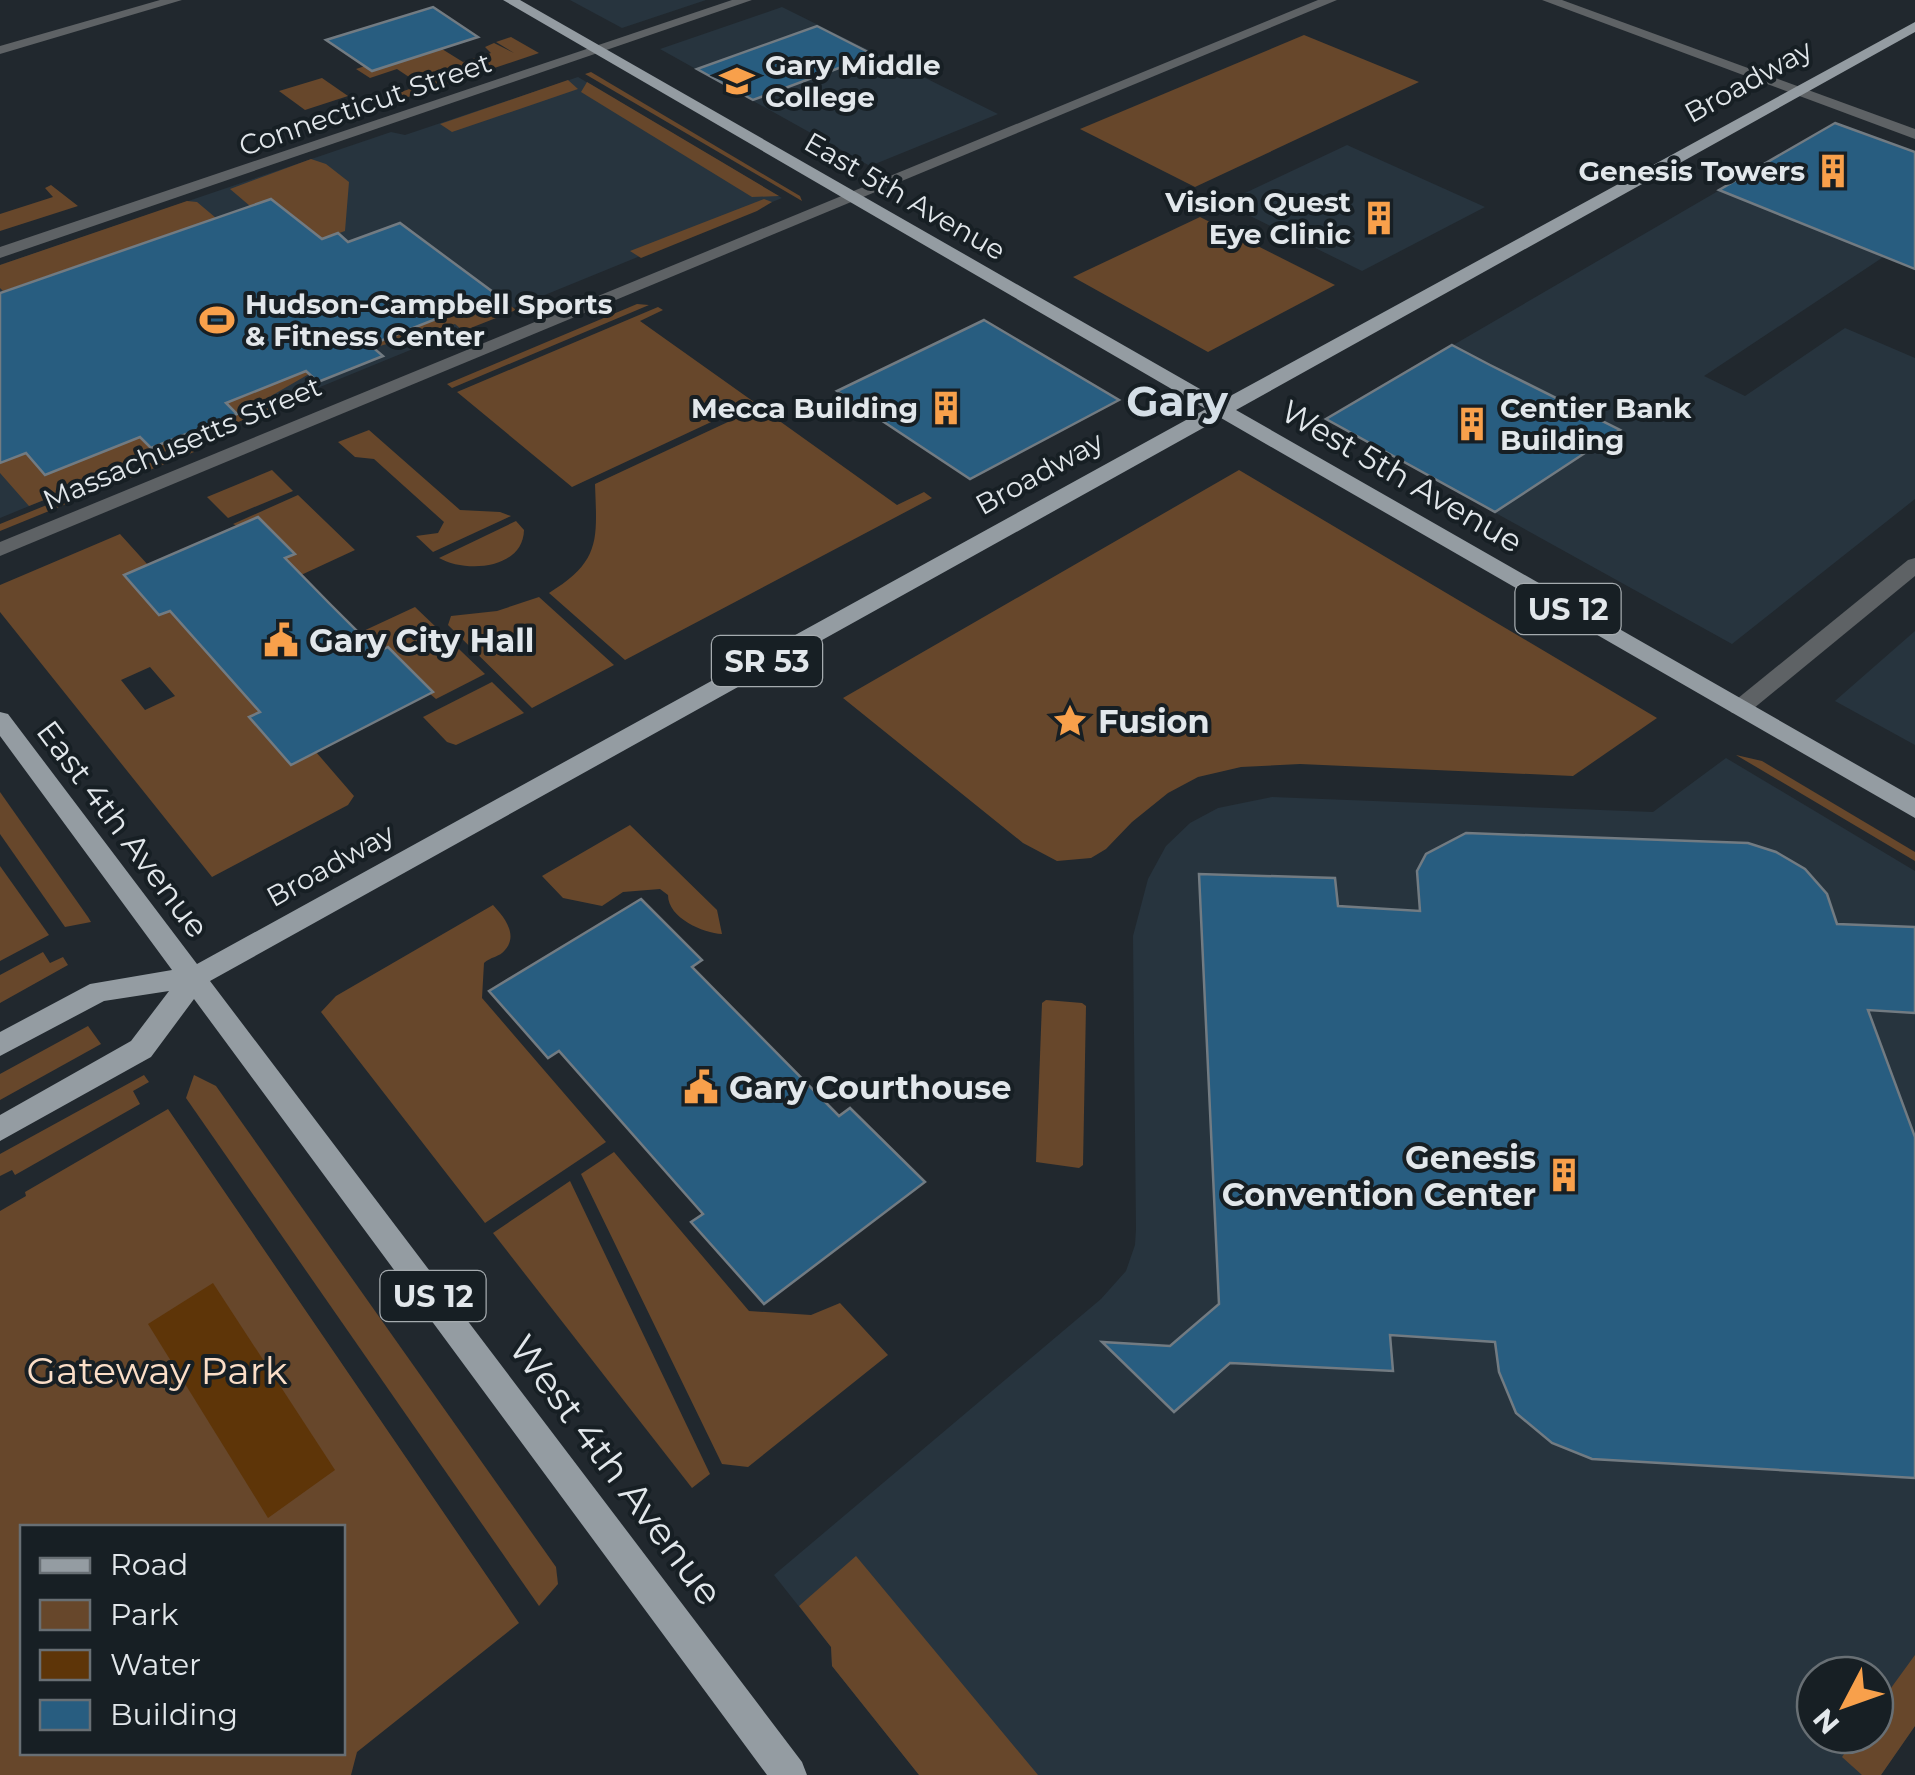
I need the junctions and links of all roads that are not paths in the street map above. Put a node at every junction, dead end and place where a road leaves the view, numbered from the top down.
1 (175, 0) edge
2 (510, 0) edge
3 (746, 0) edge
4 (1330, 0) edge
5 (1549, 0) edge
6 (1915, 26) edge
7 (0, 50) edge
8 (599, 50) junction
9 (1796, 91) junction
10 (1915, 134) edge
11 (852, 198) junction
12 (0, 254) edge
13 (1221, 410) junction
14 (0, 550) edge
15 (1915, 565) edge
16 (1740, 708) junction
17 (0, 720) edge
18 (1915, 808) edge
19 (194, 977) junction
20 (0, 1046) edge
21 (0, 1129) edge
22 (789, 1775) edge

1 - 7 street
2 - 8 main road, East 5th Avenue / US 12
3 - 8 street, Connecticut Street
4 - 11 street, Massachusetts Street
5 - 9 street
6 - 9 main road, Broadway / SR 53
8 - 11 main road, East 5th Avenue / US 12
8 - 12 street, Connecticut Street
9 - 10 street
9 - 13 main road, Broadway / SR 53
11 - 13 main road, East 5th Avenue / US 12
11 - 14 street, Massachusetts Street
13 - 16 main road, West 5th Avenue / US 12
13 - 19 main road, Broadway / SR 53
15 - 16 street
16 - 18 main road, West 5th Avenue / US 12
17 - 19 main road, East 4th Avenue / US 12
19 - 20 main road, Broadway / SR 53
19 - 21 main road, Broadway / SR 53
19 - 22 main road, West 4th Avenue / US 12

